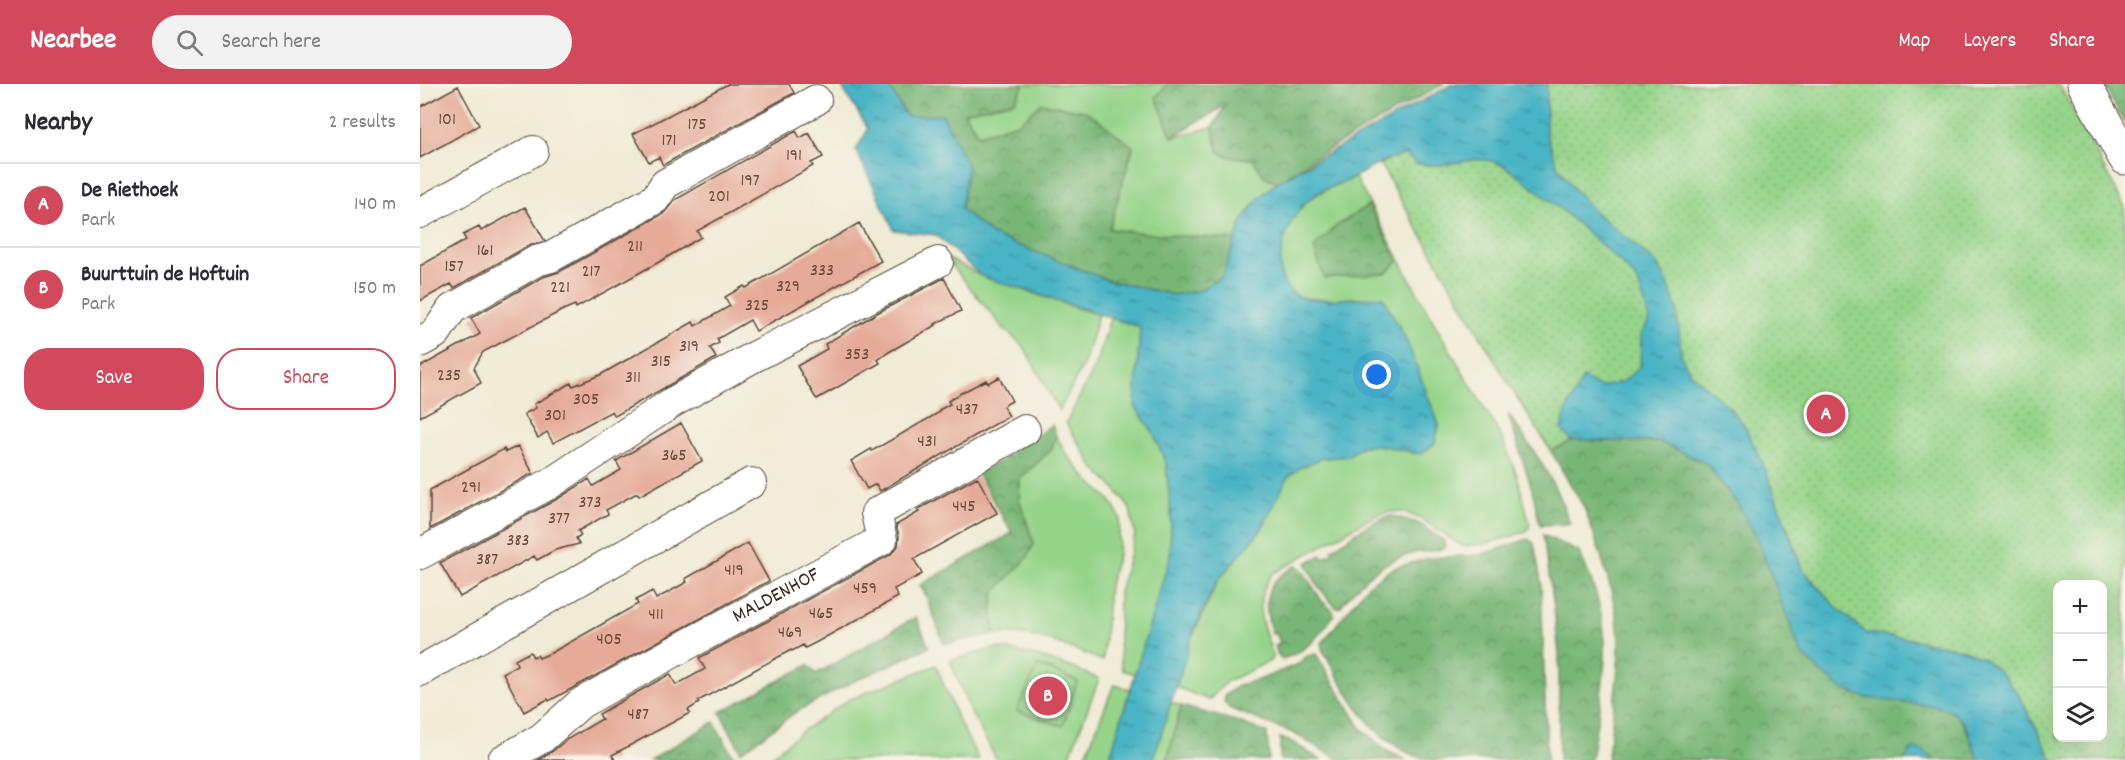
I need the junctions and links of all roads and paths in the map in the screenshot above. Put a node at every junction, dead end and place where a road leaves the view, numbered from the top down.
1 (2084, 84) edge
2 (816, 100) dead end
3 (533, 151) dead end
4 (2125, 158) edge
5 (420, 213) edge
6 (938, 262) dead end
7 (420, 342) edge
8 (1025, 430) dead end
9 (751, 483) dead end
10 (420, 554) edge
11 (420, 671) edge
12 (503, 760) edge

1 - 4 main road
2 - 7 street
3 - 5 street
6 - 10 street
8 - 12 street, MALDENHOF
9 - 11 street

